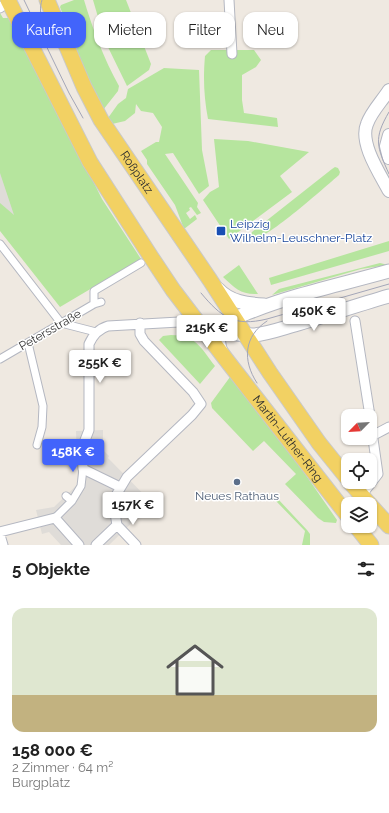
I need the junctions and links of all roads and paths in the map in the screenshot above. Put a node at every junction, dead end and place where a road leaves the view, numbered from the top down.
1 (48, 0) edge
2 (229, 0) edge
3 (8, 2) edge
4 (232, 54) dead end
5 (389, 90) edge
6 (388, 138) edge
7 (367, 145) junction
8 (389, 158) edge
9 (389, 191) edge
10 (0, 244) edge
11 (141, 263) dead end
12 (389, 271) edge
13 (210, 280) junction
14 (389, 296) edge
15 (268, 305) junction
16 (235, 318) junction
17 (197, 321) junction
18 (356, 321) dead end
19 (61, 323) junction
20 (140, 324) junction
21 (221, 331) junction
22 (96, 332) junction
23 (245, 334) junction
24 (28, 343) junction
25 (1, 356) edge
26 (228, 362) junction
27 (369, 409) edge
28 (389, 427) edge
29 (377, 433) edge
30 (37, 445) dead end
31 (373, 445) edge
32 (83, 469) junction
33 (341, 470) edge
34 (120, 487) junction
35 (356, 489) edge
36 (66, 496) dead end
37 (363, 497) edge
38 (369, 497) edge
39 (72, 502) junction
40 (341, 507) edge
41 (377, 513) edge
42 (55, 518) junction
43 (117, 525) junction
44 (389, 526) edge
45 (0, 532) edge
46 (355, 533) edge
47 (361, 533) edge
48 (0, 535) edge
49 (3, 545) edge
50 (79, 545) edge
51 (96, 545) edge
52 (136, 545) edge
53 (358, 545) edge
54 (370, 545) edge

1 - 13 main road, Roßplatz
2 - 4 street
3 - 17 main road
5 - 7 street
6 - 7 street
6 - 8 street
7 - 9 street
10 - 19 street
11 - 19 street, Petersstraße
12 - 15 main road
13 - 15 main road
13 - 16 main road, Roßplatz
14 - 23 main road
15 - 16 main road
16 - 21 main road
16 - 23 main road, Roßplatz
17 - 20 street
17 - 21 main road
17 - 26 main road, Martin-Luther-Ring
18 - 27 street
19 - 22 street
19 - 24 street, Petersstraße
20 - 22 street
20 - 34 street
21 - 23 main road
21 - 26 main road, Martin-Luther-Ring
22 - 32 street
23 - 33 main road, Martin-Luther-Ring
24 - 25 street, Petersstraße
24 - 30 street
26 - 40 main road, Martin-Luther-Ring
28 - 29 street
31 - 38 street
32 - 34 street
32 - 39 street
34 - 43 street
35 - 37 main road
36 - 39 street
39 - 42 street
41 - 44 main road
42 - 45 street
42 - 50 street
43 - 51 street
43 - 52 street
46 - 53 main road
47 - 54 main road
48 - 49 street

